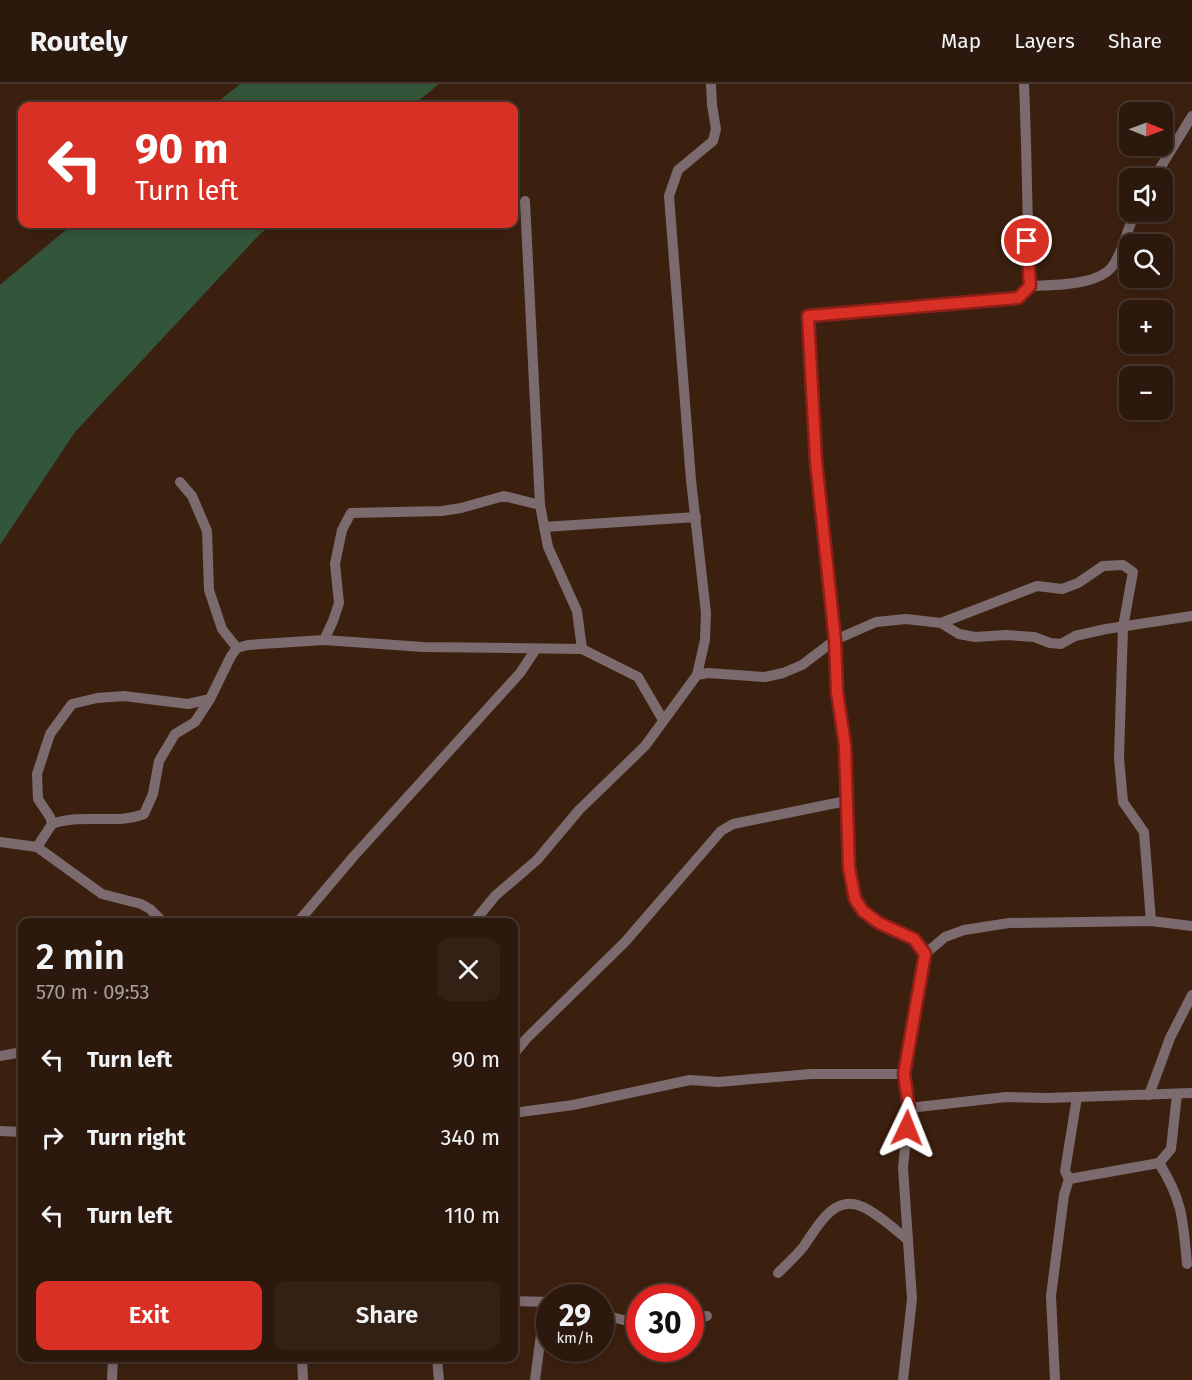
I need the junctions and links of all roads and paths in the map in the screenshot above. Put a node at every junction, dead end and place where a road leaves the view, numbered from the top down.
1 (711, 84) edge
2 (1024, 84) edge
3 (1192, 116) edge
4 (1160, 168) edge
5 (525, 201) dead end
6 (1132, 222) edge
7 (1030, 286) junction
8 (180, 482) dead end
9 (540, 505) junction
10 (696, 517) junction
11 (544, 527) junction
12 (1192, 616) edge
13 (940, 623) junction
14 (1123, 627) junction
15 (324, 640) junction
16 (835, 640) junction
17 (237, 648) junction
18 (536, 649) junction
19 (582, 650) junction
20 (697, 675) junction
21 (210, 699) junction
22 (663, 720) junction
23 (846, 801) junction
24 (52, 824) junction
25 (0, 842) edge
26 (37, 847) junction
27 (159, 918) edge
28 (301, 918) edge
29 (477, 918) edge
30 (1151, 921) junction
31 (1192, 926) edge
32 (925, 954) junction
33 (1192, 995) edge
34 (518, 1049) edge
35 (18, 1053) edge
36 (0, 1056) edge
37 (904, 1074) junction
38 (1192, 1093) edge
39 (1177, 1094) junction
40 (1149, 1095) junction
41 (1077, 1097) junction
42 (909, 1108) junction
43 (518, 1112) edge
44 (0, 1131) edge
45 (18, 1132) edge
46 (1159, 1163) junction
47 (1069, 1179) junction
48 (909, 1240) junction
49 (1187, 1264) dead end
50 (778, 1273) dead end
51 (518, 1301) edge
52 (536, 1302) edge
53 (707, 1316) dead end
54 (704, 1317) edge
55 (113, 1362) edge
56 (302, 1362) edge
57 (437, 1362) edge
58 (537, 1362) edge
59 (112, 1380) edge
60 (303, 1380) edge
61 (439, 1380) edge
62 (535, 1380) edge
63 (903, 1380) edge
64 (1055, 1380) edge

1 - 10 street
2 - 7 street
3 - 4 street
5 - 9 street
6 - 7 street
7 - 16 street
8 - 17 street
9 - 11 street
9 - 15 street
10 - 11 street
10 - 20 street
11 - 19 street
12 - 14 street
13 - 14 street
13 - 14 street
13 - 16 street
14 - 30 street
15 - 17 street
15 - 18 street
16 - 20 street
16 - 23 street
17 - 21 street
18 - 19 street
18 - 28 street
19 - 22 street
20 - 22 street
21 - 24 street
21 - 24 street
22 - 29 street
23 - 32 street
23 - 34 street
24 - 26 street
25 - 26 street
26 - 27 street
30 - 31 street
30 - 32 street
32 - 37 street
33 - 40 street
35 - 36 street
37 - 42 street
37 - 43 street
38 - 39 street
39 - 40 street
39 - 46 street
40 - 41 street
41 - 42 street
41 - 47 street
42 - 48 street
44 - 45 street
46 - 47 street
46 - 49 street
47 - 64 street
48 - 50 street
48 - 63 street
51 - 52 street
53 - 54 street
55 - 59 street
56 - 60 street
57 - 61 street
58 - 62 street

